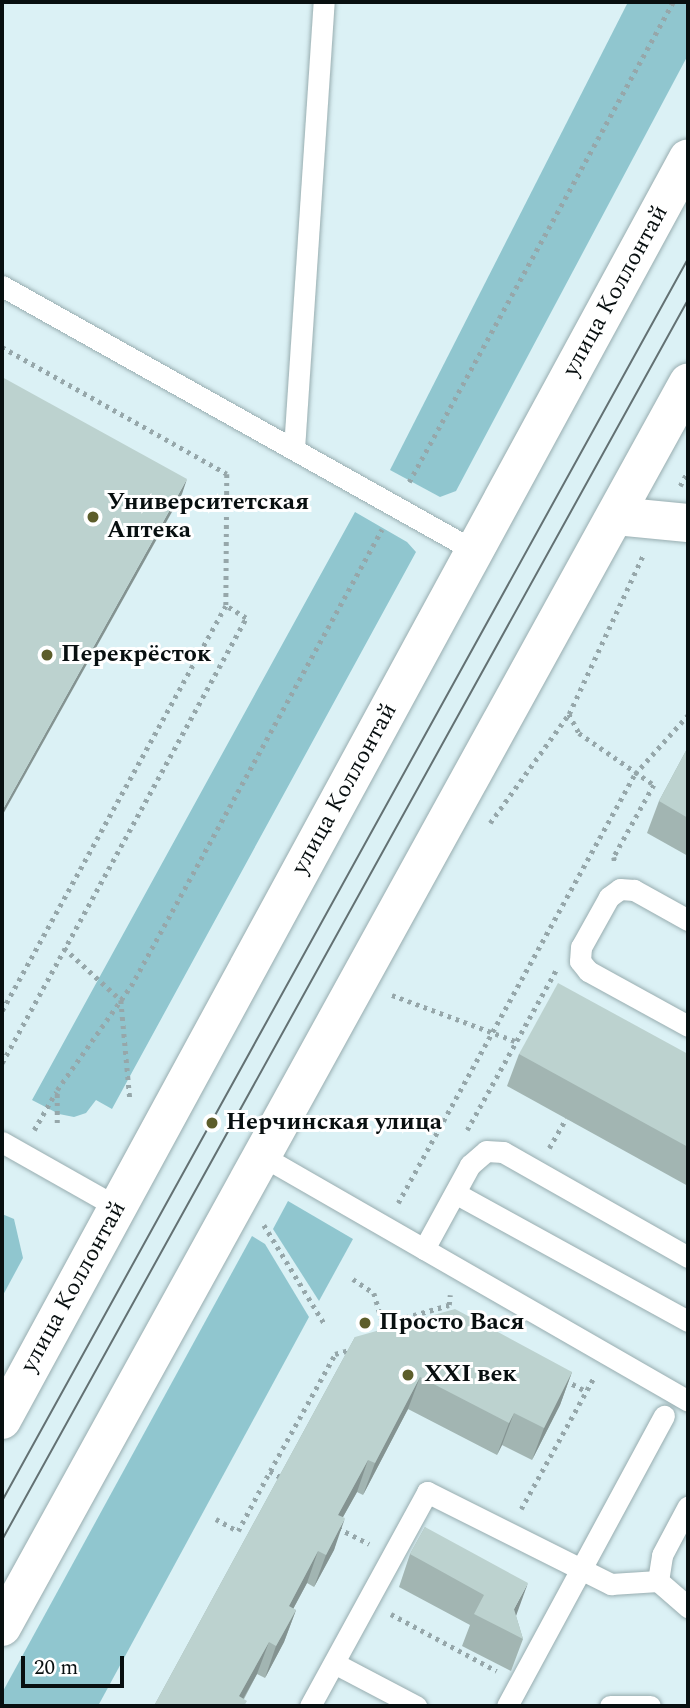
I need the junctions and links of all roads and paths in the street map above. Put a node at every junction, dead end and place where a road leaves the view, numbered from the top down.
1 (324, 2) edge
2 (673, 2) edge
3 (688, 158) edge
4 (2, 286) edge
5 (2, 347) edge
6 (688, 383) edge
7 (294, 449) junction
8 (688, 471) edge
9 (396, 506) junction
10 (616, 516) junction
11 (674, 522) edge
12 (475, 551) junction
13 (226, 606) junction
14 (569, 714) junction
15 (688, 715) edge
16 (635, 774) junction
17 (487, 827) dead end
18 (620, 889) junction
19 (688, 920) edge
20 (64, 948) junction
21 (580, 961) junction
22 (391, 994) dead end
23 (121, 1000) junction
24 (2, 1012) edge
25 (688, 1026) edge
26 (494, 1030) junction
27 (515, 1041) junction
28 (2, 1063) edge
29 (130, 1098) dead end
30 (57, 1123) dead end
31 (464, 1135) dead end
32 (2, 1142) edge
33 (264, 1157) junction
34 (455, 1192) junction
35 (117, 1207) junction
36 (264, 1226) dead end
37 (385, 1227) junction
38 (424, 1249) junction
39 (688, 1257) edge
40 (353, 1279) dead end
41 (449, 1305) dead end
42 (688, 1321) edge
43 (324, 1323) dead end
44 (415, 1331) edge
45 (402, 1334) junction
46 (387, 1339) junction
47 (374, 1342) edge
48 (361, 1346) edge
49 (597, 1372) dead end
50 (557, 1375) edge
51 (586, 1391) junction
52 (688, 1401) edge
53 (664, 1416) dead end
54 (2, 1420) edge
55 (270, 1471) junction
56 (284, 1488) edge
57 (688, 1506) edge
58 (216, 1519) dead end
59 (338, 1528) edge
60 (508, 1533) junction
61 (353, 1536) dead end
62 (581, 1570) junction
63 (658, 1581) junction
64 (367, 1602) junction
65 (688, 1607) edge
66 (2, 1628) edge
67 (334, 1662) junction
68 (520, 1683) junction
69 (310, 1706) edge
70 (416, 1706) edge
71 (507, 1706) edge
72 (610, 1706) edge
73 (650, 1706) edge

1 - 7 lane
2 - 9 path
3 - 12 main road, улица Коллонтай
4 - 7 lane
5 - 13 path
6 - 10 main road
7 - 9 lane
8 - 11 path
9 - 12 lane
9 - 23 path
10 - 11 main road
10 - 33 main road
11 - 14 path
12 - 35 main road, улица Коллонтай
13 - 20 path
13 - 24 path
14 - 16 path
14 - 17 path
15 - 16 path
16 - 18 path
16 - 26 path
18 - 19 lane
18 - 21 lane
20 - 23 path
20 - 28 path
21 - 25 lane
21 - 27 path
22 - 26 path
23 - 29 path
23 - 30 path
26 - 27 path
26 - 37 path
27 - 31 path
32 - 35 lane
33 - 37 lane
33 - 66 main road
34 - 38 lane
34 - 39 lane
34 - 42 lane
35 - 54 main road, улица Коллонтай
36 - 43 path
37 - 38 lane
38 - 52 lane
40 - 46 path
41 - 45 path
44 - 45 path
45 - 46 path
46 - 47 path
48 - 55 path
49 - 51 path
50 - 51 path
51 - 60 path
53 - 62 lane
55 - 56 path
55 - 58 path
57 - 63 lane
59 - 61 path
60 - 62 lane
60 - 64 lane
62 - 63 lane
62 - 68 lane
63 - 65 lane
64 - 67 lane
64 - 68 path
67 - 69 lane
67 - 70 lane
68 - 71 lane
72 - 73 lane

